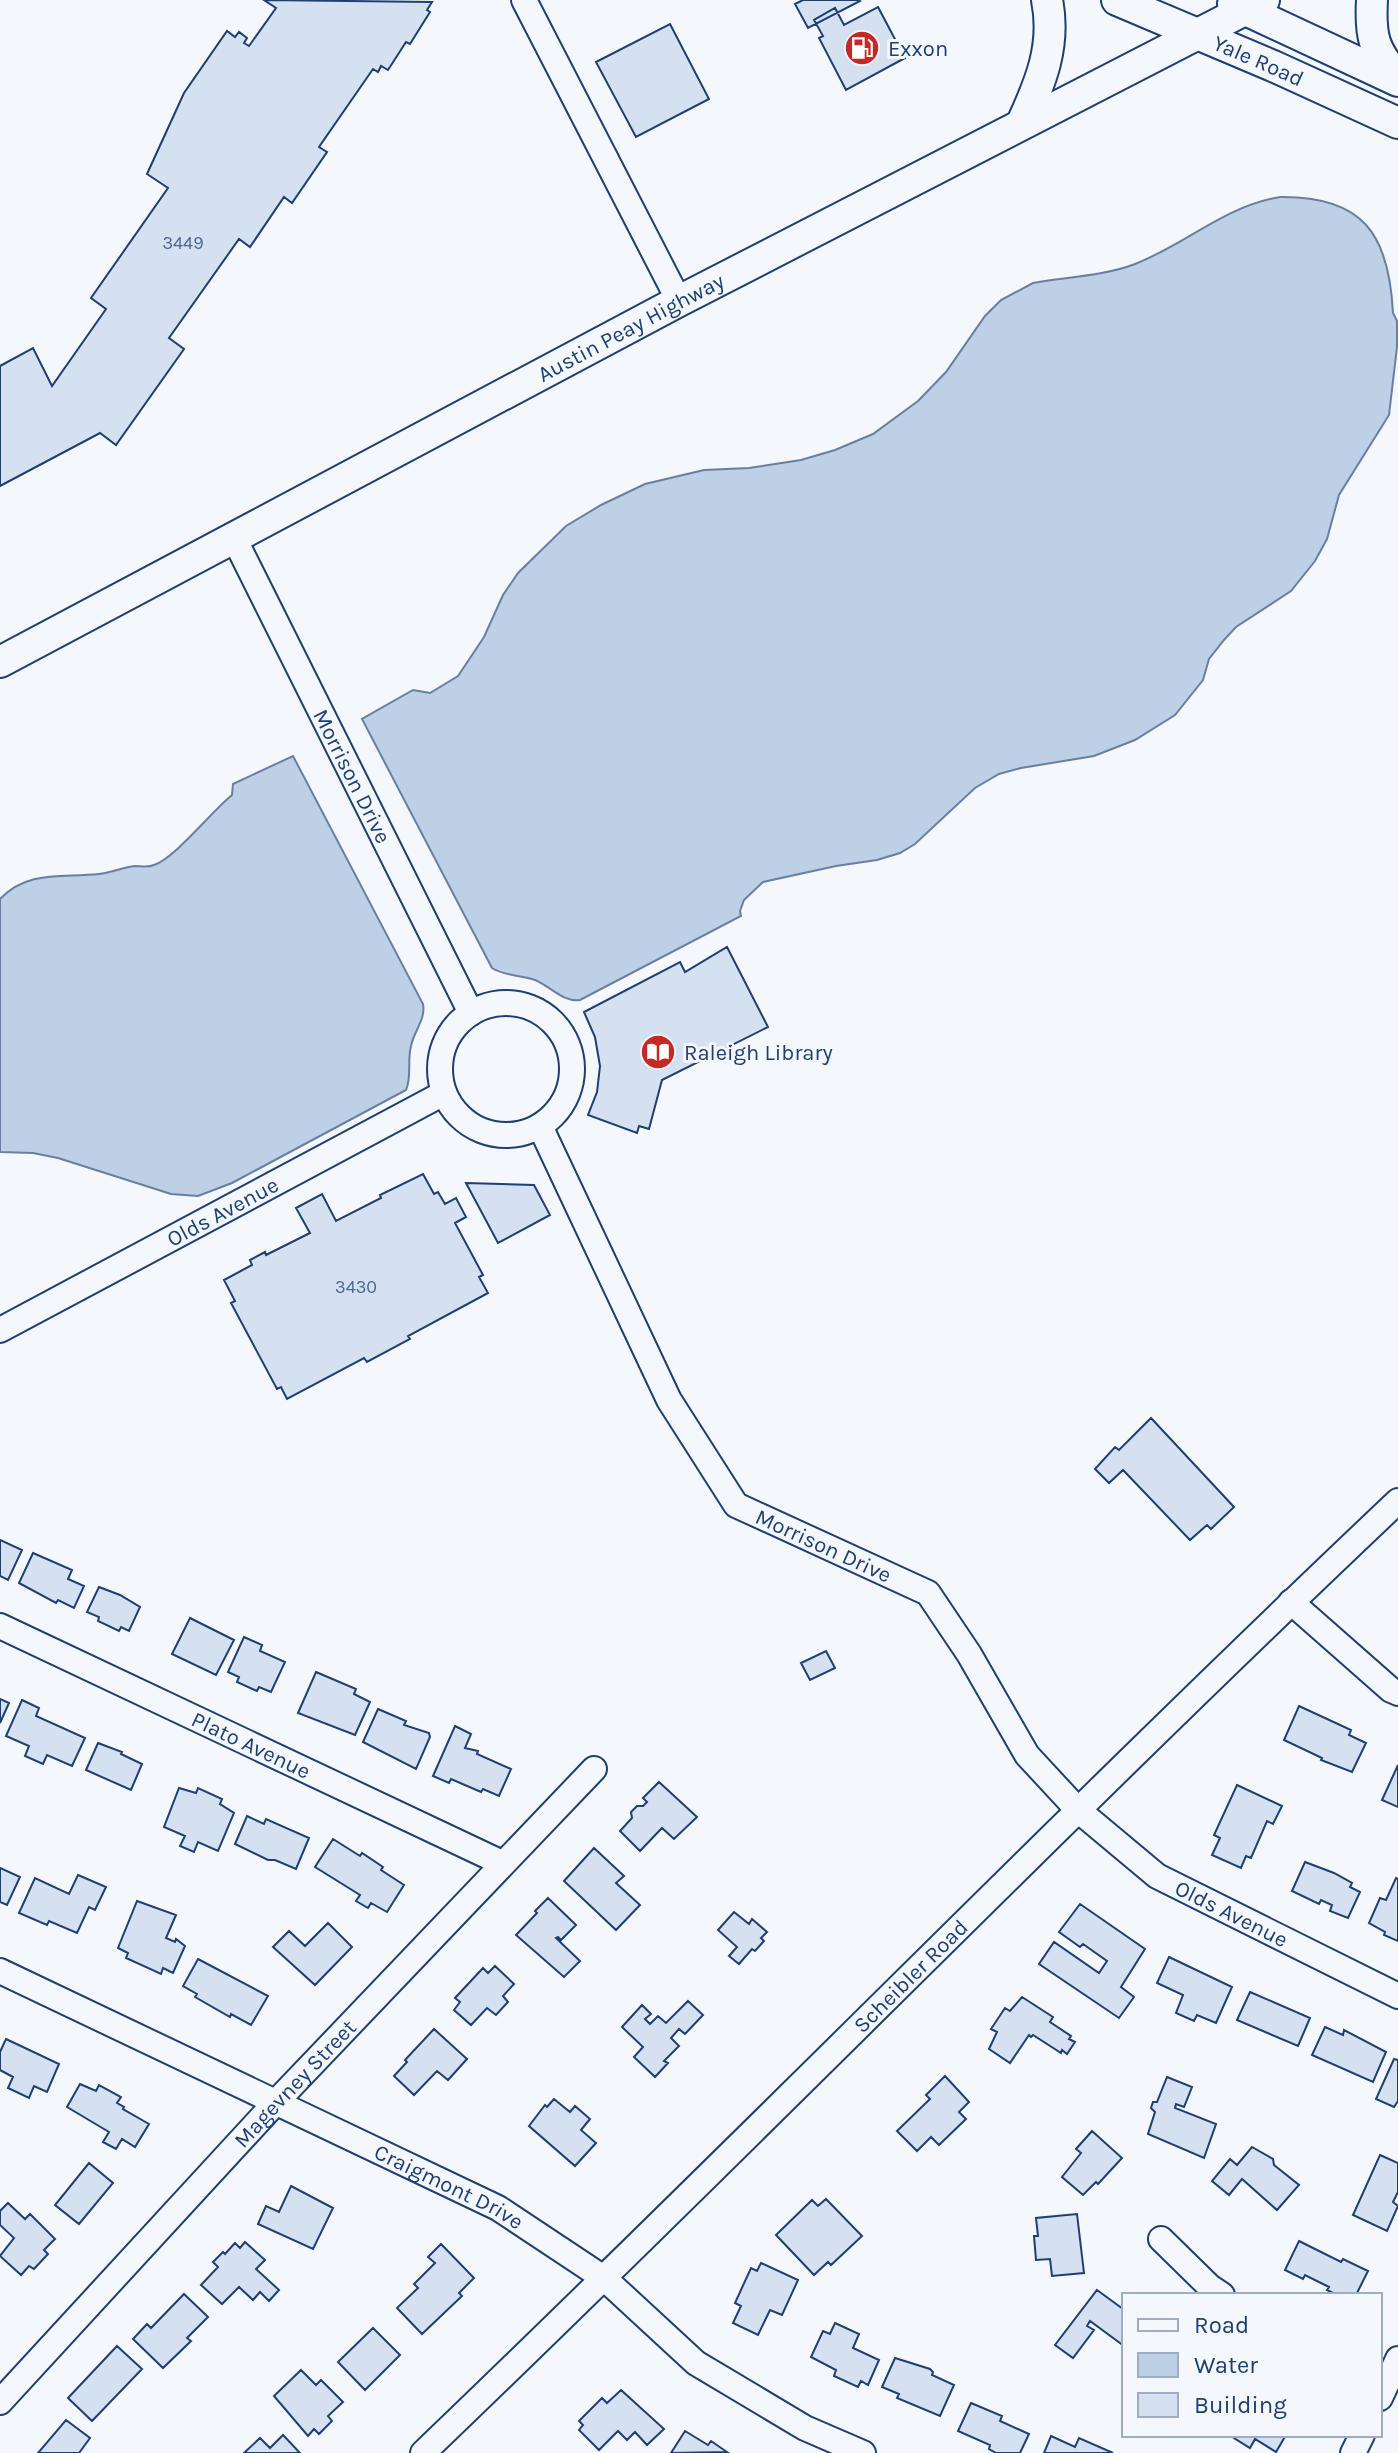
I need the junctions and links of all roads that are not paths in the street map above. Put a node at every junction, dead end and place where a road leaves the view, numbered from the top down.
1 (524, 0) edge
2 (1047, 0) edge
3 (1117, 0) edge
4 (1372, 0) edge
5 (1244, 3) edge
6 (1196, 34) junction
7 (1398, 79) edge
8 (1022, 123) junction
9 (1398, 123) edge
10 (679, 301) junction
11 (234, 538) junction
12 (0, 662) edge
13 (471, 1013) junction
14 (444, 1093) junction
15 (540, 1126) junction
16 (0, 1330) edge
17 (1398, 1501) edge
18 (1291, 1602) junction
19 (0, 1626) edge
20 (1398, 1693) edge
21 (594, 1769) dead end
22 (1078, 1810) junction
23 (502, 1863) junction
24 (0, 1971) edge
25 (1398, 1996) edge
26 (277, 2101) junction
27 (1161, 2239) dead end
28 (605, 2279) junction
29 (1219, 2293) edge
30 (1398, 2359) edge
31 (1385, 2395) edge
32 (0, 2402) edge
33 (423, 2453) edge
34 (863, 2453) edge

1 - 10 street
2 - 8 main road
3 - 6 main road, Yale Road
4 - 7 main road
5 - 6 main road, Austin Peay Highway
5 - 7 main road, Yale Road
6 - 8 main road, Austin Peay Highway
6 - 9 main road, Yale Road
8 - 10 main road, Austin Peay Highway
10 - 11 main road, Austin Peay Highway
11 - 12 main road, Austin Peay Highway
11 - 13 street, Morrison Drive
13 - 14 street
13 - 15 street
14 - 15 street
14 - 16 street, Olds Avenue
15 - 22 street, Morrison Drive
17 - 18 street, Scheibler Road
18 - 20 street
18 - 22 street, Scheibler Road
19 - 23 street, Plato Avenue
21 - 23 street, Magevney Street
22 - 25 street, Olds Avenue
22 - 28 street, Scheibler Road
23 - 26 street, Magevney Street
24 - 26 street, Craigmont Drive
26 - 28 street, Craigmont Drive
26 - 32 street, Magevney Street
27 - 29 street
28 - 33 street, Scheibler Road
28 - 34 street, Craigmont Drive
30 - 31 street

